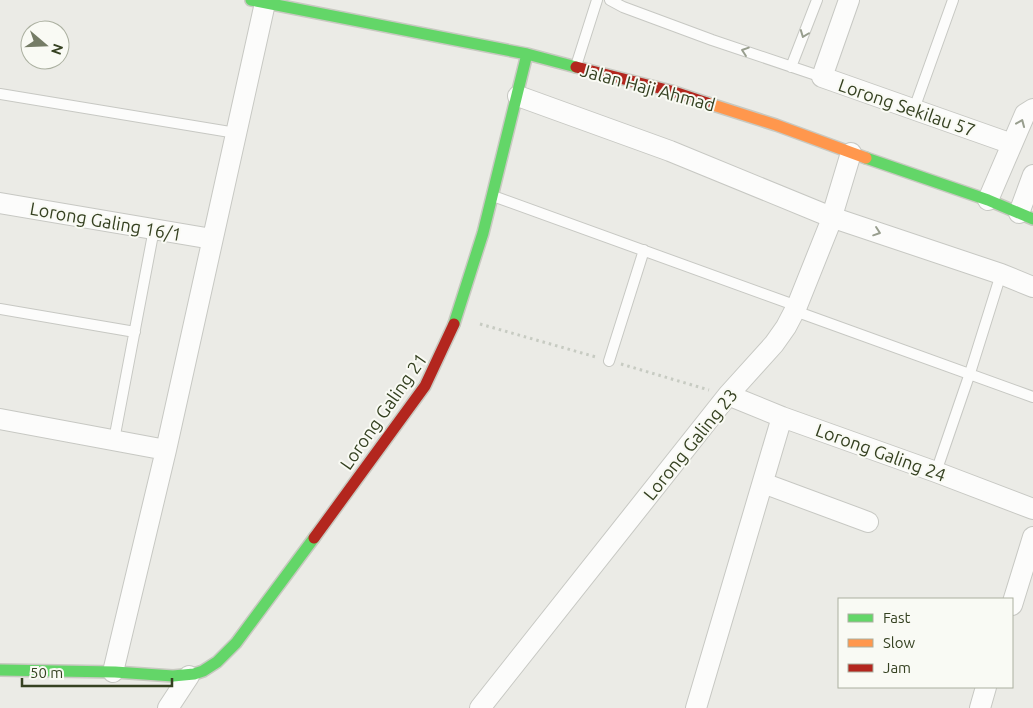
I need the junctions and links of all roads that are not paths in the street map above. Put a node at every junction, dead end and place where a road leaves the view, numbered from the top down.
1 (596, 0) edge
2 (610, 0) edge
3 (817, 0) edge
4 (849, 0) edge
5 (953, 0) edge
6 (258, 1) edge
7 (527, 54) junction
8 (576, 67) junction
9 (791, 67) junction
10 (822, 77) junction
11 (0, 94) edge
12 (518, 96) junction
13 (914, 109) junction
14 (1033, 109) edge
15 (236, 133) junction
16 (1012, 144) junction
17 (850, 153) junction
18 (1033, 175) edge
19 (493, 196) junction
20 (988, 200) junction
21 (0, 203) edge
22 (1026, 216) edge
23 (831, 217) junction
24 (154, 229) junction
25 (212, 239) junction
26 (644, 250) junction
27 (1001, 274) junction
28 (1033, 287) edge
29 (796, 308) junction
30 (0, 309) edge
31 (135, 332) junction
32 (609, 361) road end
33 (970, 373) junction
34 (728, 395) junction
35 (1033, 397) edge
36 (782, 417) junction
37 (0, 419) edge
38 (114, 440) junction
39 (166, 450) junction
40 (936, 472) junction
41 (763, 483) junction
42 (1033, 509) edge
43 (868, 522) dead end
44 (1033, 537) edge
45 (1013, 602) edge
46 (0, 670) edge
47 (113, 672) junction
48 (189, 676) junction
49 (986, 688) edge
50 (483, 706) edge
51 (168, 708) edge
52 (696, 708) edge
53 (980, 708) edge

1 - 8 lane
9 -> 2 lane
3 -> 9 lane
4 - 10 street, Lorong Sekilau 57
5 - 13 lane
6 - 7 street, Jalan Haji Ahmad
6 - 15 street
7 - 8 street, Jalan Haji Ahmad
7 - 12 street, Lorong Galing 21
8 - 17 street, Jalan Haji Ahmad
9 - 10 lane
10 - 13 street, Lorong Sekilau 57
11 - 15 lane
12 - 19 street, Lorong Galing 21
12 - 23 street
13 - 16 street, Lorong Sekilau 57
16 -> 14 street
15 - 25 street
16 - 20 street
17 - 20 street, Jalan Haji Ahmad
17 - 23 street, Lorong Galing 23
18 - 22 street
19 - 26 lane
19 - 48 street, Lorong Galing 21
20 - 22 street, Jalan Haji Ahmad
21 - 24 street, Lorong Galing 16/1
23 -> 27 street
23 - 29 street, Lorong Galing 23
24 - 25 street, Lorong Galing 16/1
24 - 31 lane
25 - 39 street
26 - 29 lane
26 - 32 lane
27 - 28 street
27 - 33 lane
29 - 33 lane
29 - 34 street, Lorong Galing 23
30 - 31 lane
31 - 38 lane
33 - 35 lane
33 - 40 lane
34 - 36 street, Lorong Galing 24
34 - 50 street, Lorong Galing 23
36 - 40 street, Lorong Galing 24
36 - 41 street
37 - 38 street
38 - 39 street
39 - 47 street
40 - 42 street, Lorong Galing 24
41 - 43 street
41 - 52 street
44 - 45 street
46 - 47 street
47 - 48 street
48 - 51 street
49 - 53 street

